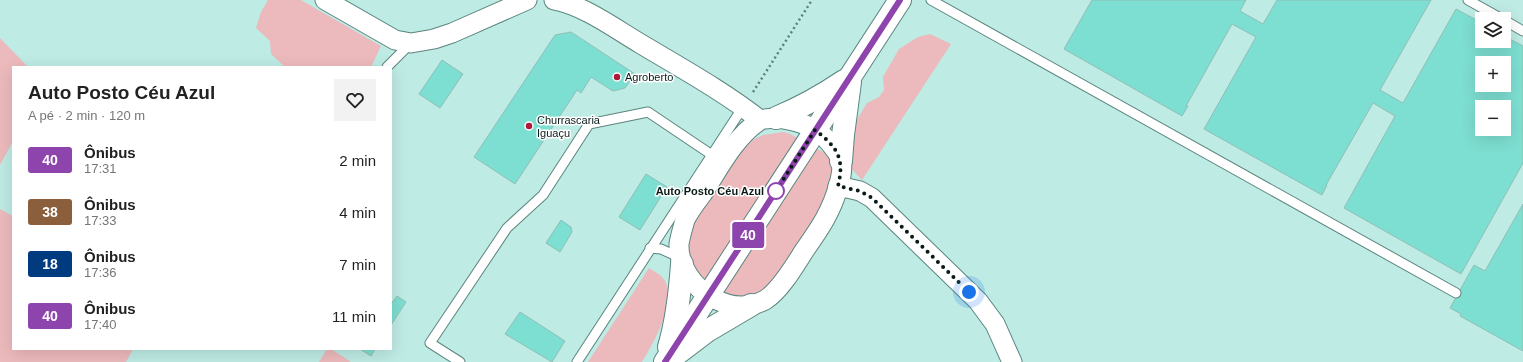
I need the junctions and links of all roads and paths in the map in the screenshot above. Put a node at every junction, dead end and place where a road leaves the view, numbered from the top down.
1 (325, 0) edge
2 (527, 0) edge
3 (554, 0) edge
4 (812, 0) edge
5 (900, 0) edge
6 (931, 0) edge
7 (1468, 0) edge
8 (1489, 12) edge
9 (1511, 24) edge
10 (1523, 31) edge
11 (411, 43) junction
12 (388, 66) edge
13 (851, 75) junction
14 (743, 106) junction
15 (768, 119) junction
16 (815, 130) junction
17 (712, 154) junction
18 (841, 161) junction
19 (838, 186) junction
20 (650, 248) junction
21 (682, 261) junction
22 (1456, 293) dead end
23 (709, 296) junction
24 (751, 305) junction
25 (460, 362) edge
26 (577, 362) edge
27 (666, 362) edge
28 (1012, 362) edge

1 - 11 street
2 - 11 street
3 - 14 street
4 - 14 path
5 - 13 main road
6 - 22 lane
7 - 8 lane
9 - 10 lane
11 - 12 lane
13 - 15 main road
13 - 16 main road
13 - 18 main road
14 - 15 street
14 - 17 lane
15 - 16 street
15 - 21 street
16 - 18 street
16 - 23 main road
17 - 20 lane
17 - 25 lane
18 - 19 street
19 - 24 street
19 - 28 street
20 - 21 lane
20 - 26 lane
21 - 23 street
21 - 27 main road
23 - 24 street
23 - 27 main road
24 - 27 main road

